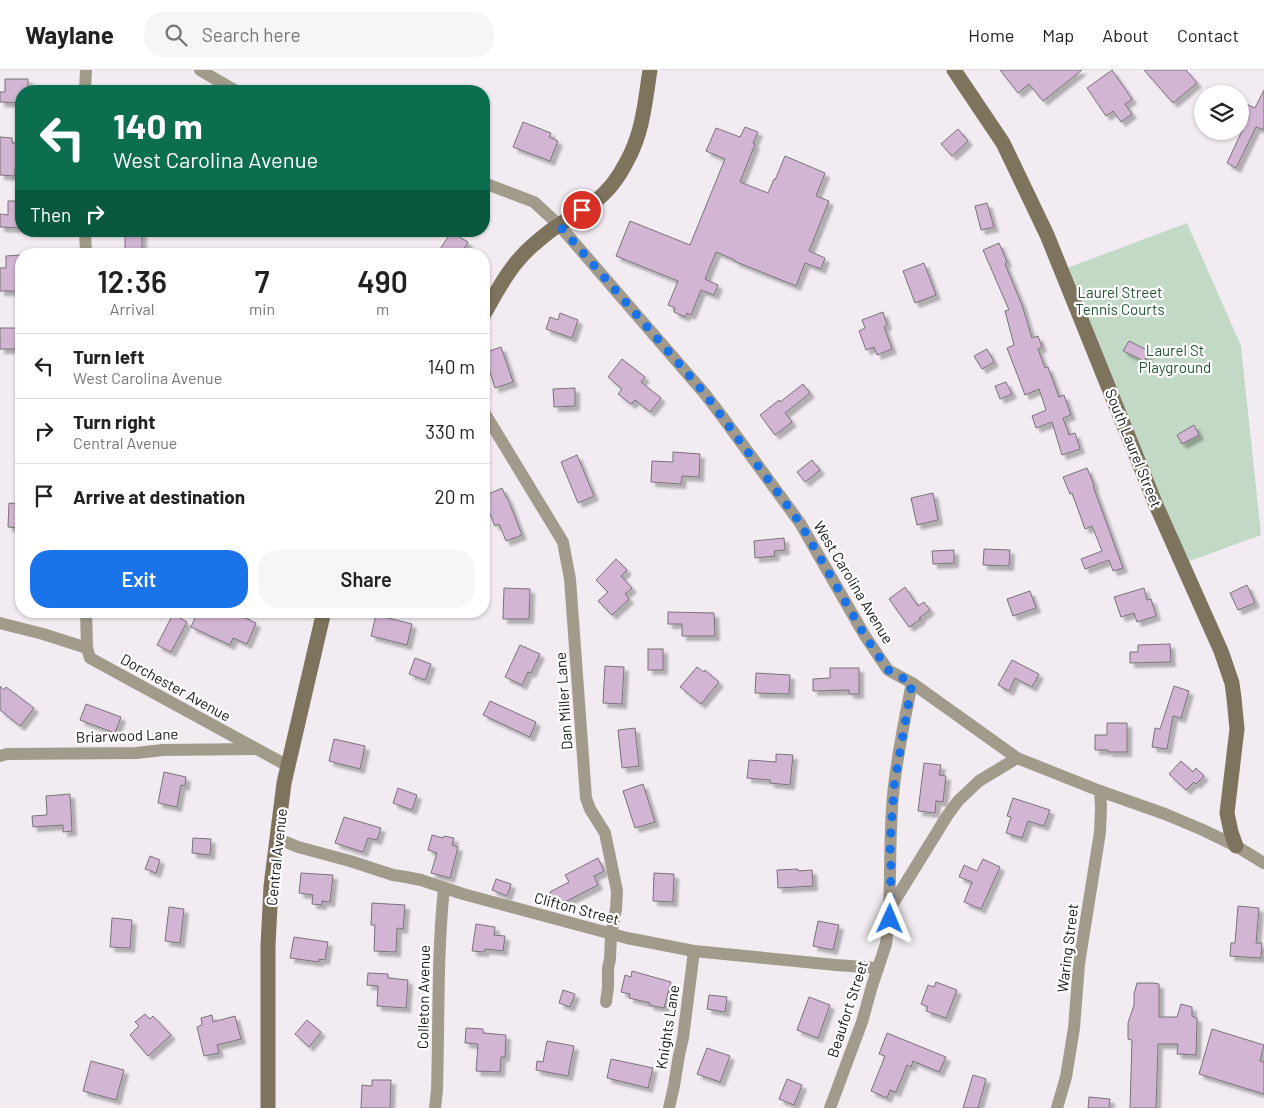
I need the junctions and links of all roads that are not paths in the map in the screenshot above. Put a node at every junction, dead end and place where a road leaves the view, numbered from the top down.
1 (86, 70) edge
2 (200, 70) edge
3 (650, 70) edge
4 (954, 70) edge
5 (86, 85) edge
6 (226, 85) edge
7 (490, 186) edge
8 (559, 225) junction
9 (490, 304) edge
10 (490, 422) edge
11 (86, 618) edge
12 (322, 618) edge
13 (0, 623) edge
14 (87, 648) junction
15 (912, 683) junction
16 (255, 749) junction
17 (0, 756) edge
18 (1017, 758) junction
19 (288, 766) junction
20 (1100, 791) junction
21 (276, 838) junction
22 (1236, 846) junction
23 (1264, 863) edge
24 (444, 888) junction
25 (889, 910) junction
26 (611, 934) junction
27 (694, 951) junction
28 (878, 968) junction
29 (606, 1002) dead end
30 (268, 1108) edge
31 (435, 1108) edge
32 (669, 1108) edge
33 (830, 1108) edge
34 (1057, 1108) edge

1 - 5 street
2 - 6 street
3 - 8 street
4 - 22 street, South Laurel Street
7 - 8 street, West Carolina Avenue
8 - 9 street
8 - 15 street, West Carolina Avenue
10 - 26 street, Dan Miller Lane
11 - 14 street
12 - 19 street, Central Avenue
13 - 14 street
14 - 16 street, Dorchester Avenue
15 - 18 street, West Carolina Avenue
15 - 25 street
16 - 17 street, Briarwood Lane
16 - 19 street, Dorchester Avenue
18 - 20 street, West Carolina Avenue
18 - 25 street, Beaufort Street
19 - 21 street, Central Avenue
20 - 22 street, West Carolina Avenue
20 - 34 street, Waring Street
21 - 24 street, Clifton Street
21 - 30 street, Central Avenue
22 - 23 street, West Carolina Avenue
24 - 26 street, Clifton Street
24 - 31 street, Colleton Avenue
25 - 28 street, Beaufort Street
26 - 27 street, Clifton Street
26 - 29 street, Dan Miller Lane
27 - 28 street, Clifton Street
27 - 32 street, Knights Lane
28 - 33 street, Beaufort Street

